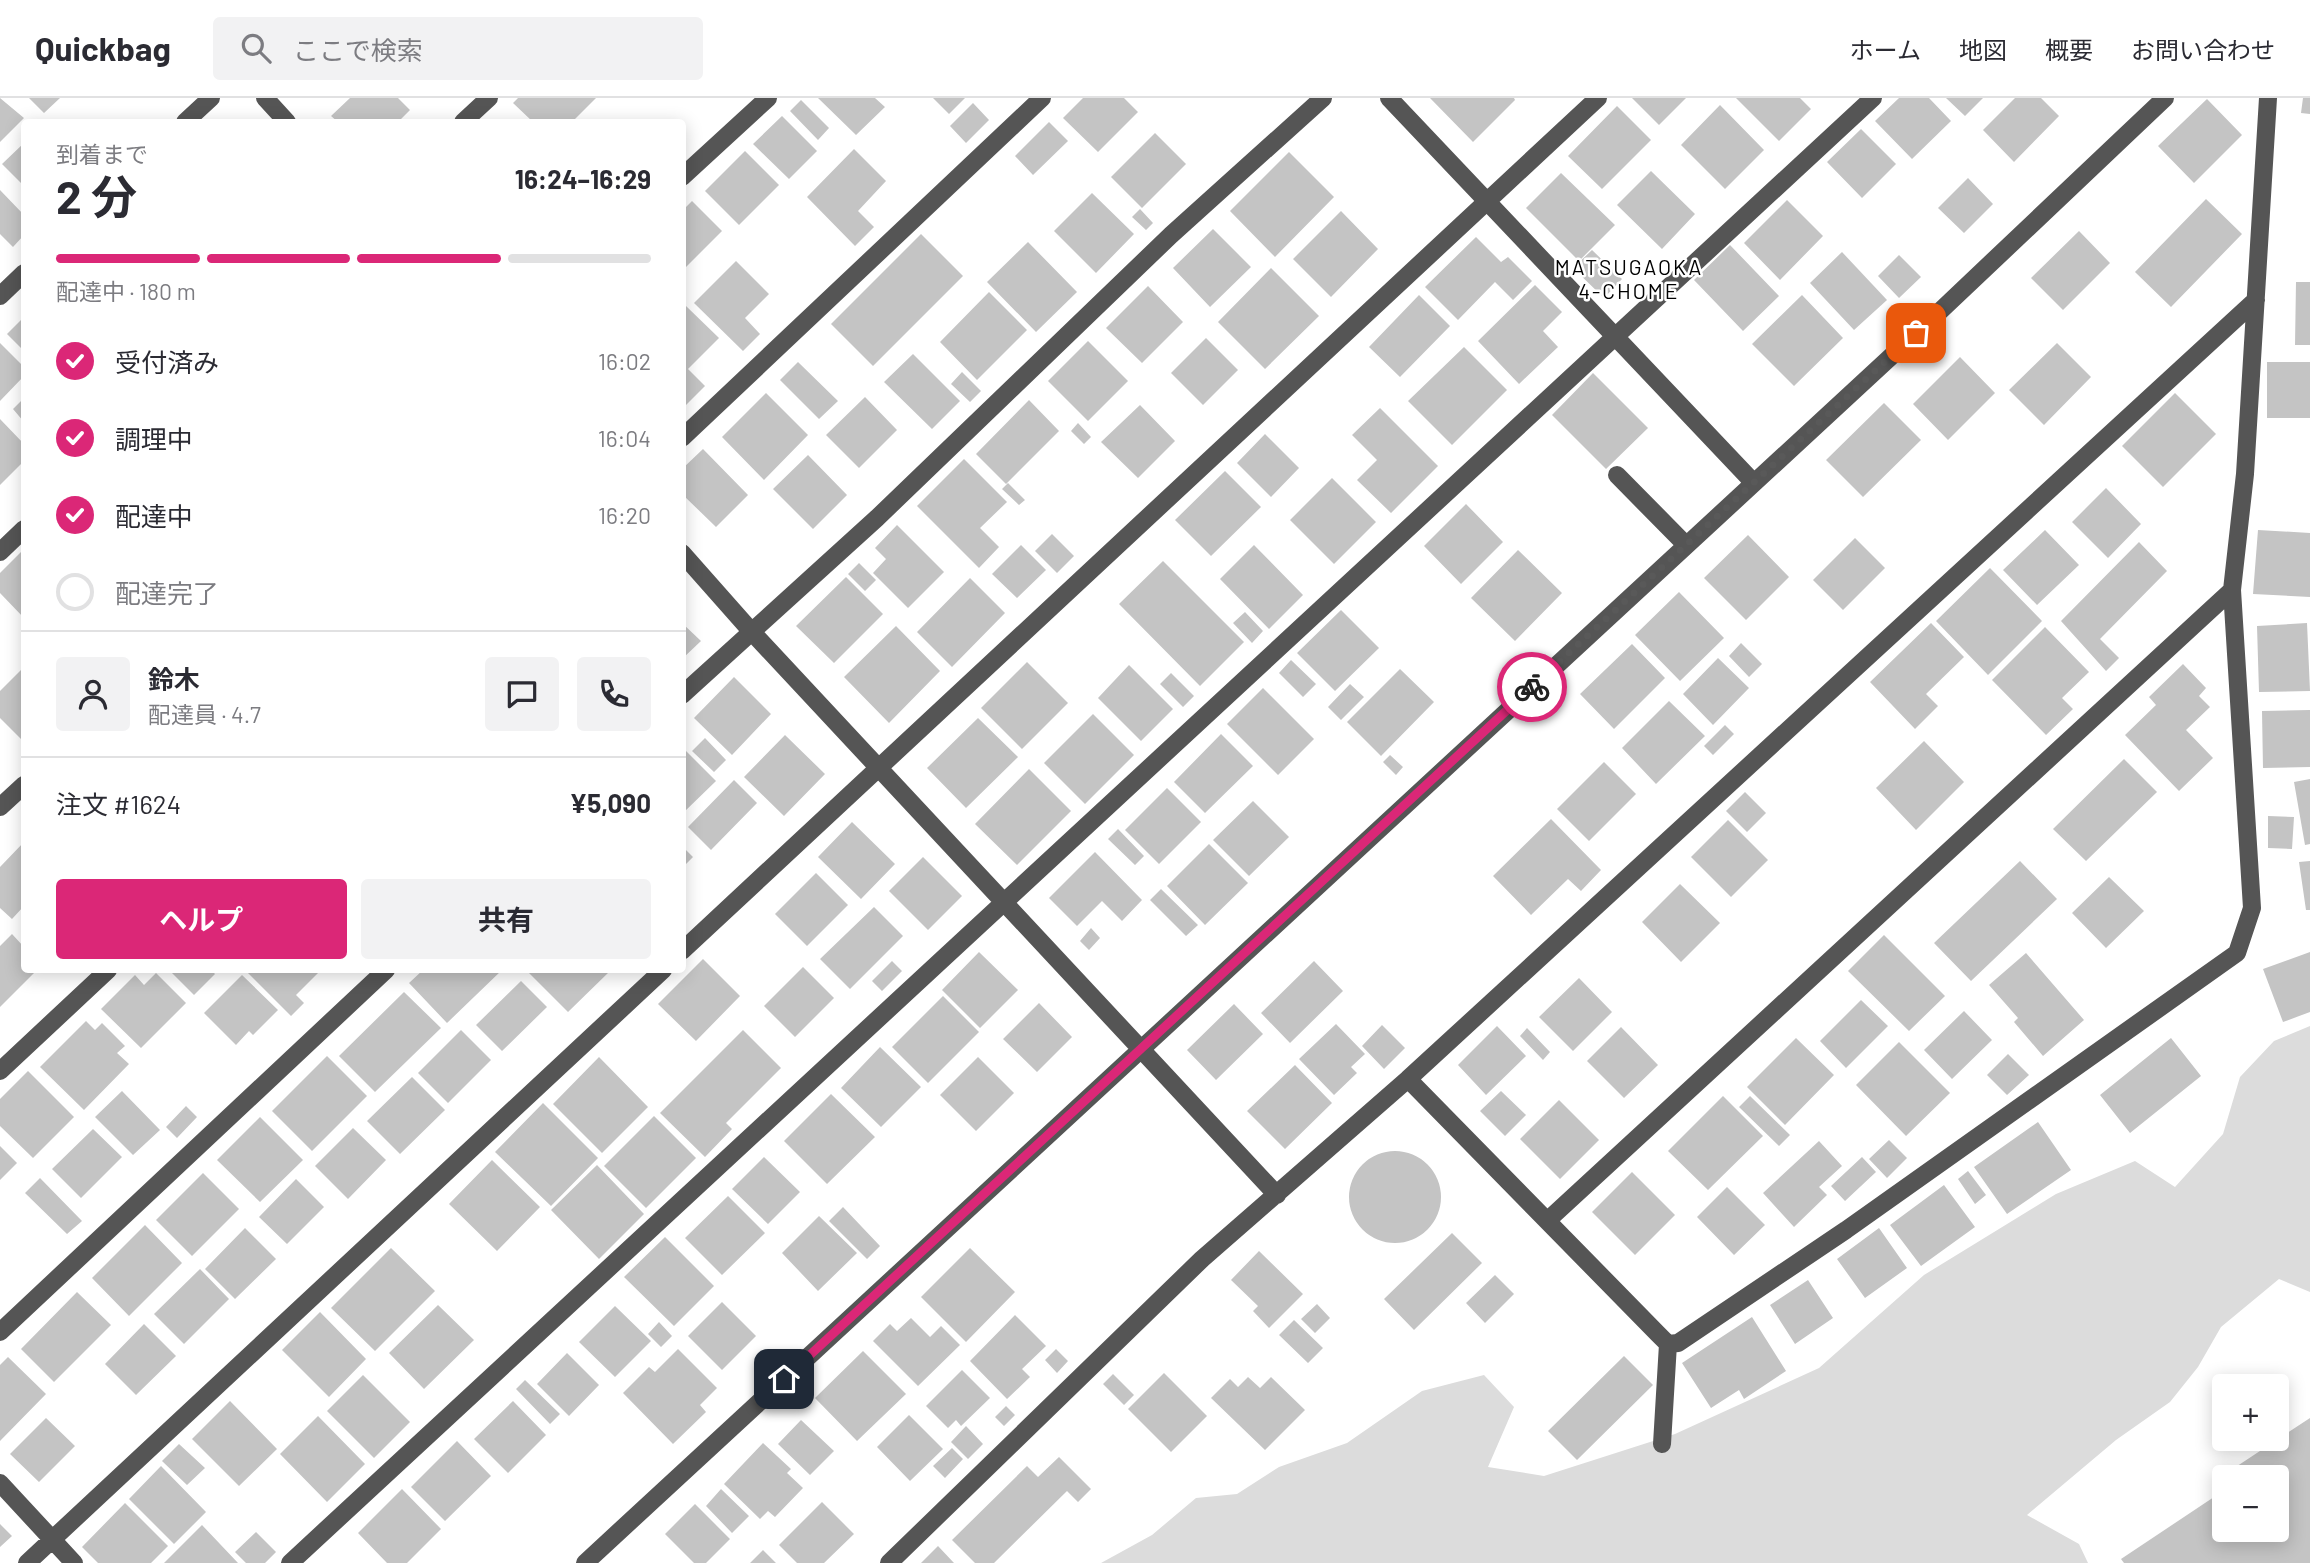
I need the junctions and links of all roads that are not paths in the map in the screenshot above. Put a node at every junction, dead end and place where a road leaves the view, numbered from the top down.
1 (211, 98) edge
2 (265, 98) edge
3 (489, 98) edge
4 (768, 98) edge
5 (1042, 98) edge
6 (1323, 98) edge
7 (1389, 98) edge
8 (1598, 98) edge
9 (1873, 98) edge
10 (2165, 98) edge
11 (2268, 98) edge
12 (188, 119) edge
13 (284, 119) edge
14 (466, 119) edge
15 (686, 173) edge
16 (1488, 200) junction
17 (21, 276) edge
18 (0, 296) edge
19 (2256, 300) junction
20 (1618, 337) junction
21 (686, 434) edge
22 (1617, 475) dead end
23 (1753, 482) junction
24 (21, 532) edge
25 (1686, 545) junction
26 (0, 552) edge
27 (686, 558) edge
28 (2232, 590) junction
29 (751, 631) junction
30 (686, 691) edge
31 (879, 768) junction
32 (21, 788) edge
33 (0, 807) edge
34 (1006, 903) junction
35 (686, 947) edge
36 (105, 973) edge
37 (383, 973) edge
38 (660, 973) edge
39 (1142, 1047) junction
40 (0, 1071) edge
41 (1408, 1079) junction
42 (1277, 1195) junction
43 (1548, 1220) junction
44 (0, 1332) edge
45 (1668, 1344) junction
46 (1662, 1444) dead end
47 (0, 1483) edge
48 (52, 1539) junction
49 (27, 1563) edge
50 (74, 1563) edge
51 (290, 1563) edge
52 (586, 1563) edge
53 (890, 1563) edge

1 - 12 street
2 - 13 street
3 - 14 street
4 - 15 street
5 - 21 street
6 - 29 street
7 - 16 street
8 - 16 street
9 - 20 street
10 - 23 street
11 - 19 street
16 - 20 street
16 - 31 street
17 - 18 street
19 - 28 street
19 - 41 street
20 - 23 street
20 - 34 street
22 - 25 street
23 - 25 street
24 - 26 street
25 - 39 street
27 - 29 street
28 - 43 street
28 - 45 street
29 - 30 street
29 - 31 street
31 - 34 street
31 - 35 street
32 - 33 street
34 - 39 street
34 - 51 street
36 - 40 street
37 - 44 street
38 - 48 street
39 - 42 street
39 - 52 street
41 - 42 street
41 - 43 street
42 - 53 street
43 - 45 street
45 - 46 street
47 - 48 street
48 - 49 street
48 - 50 street

